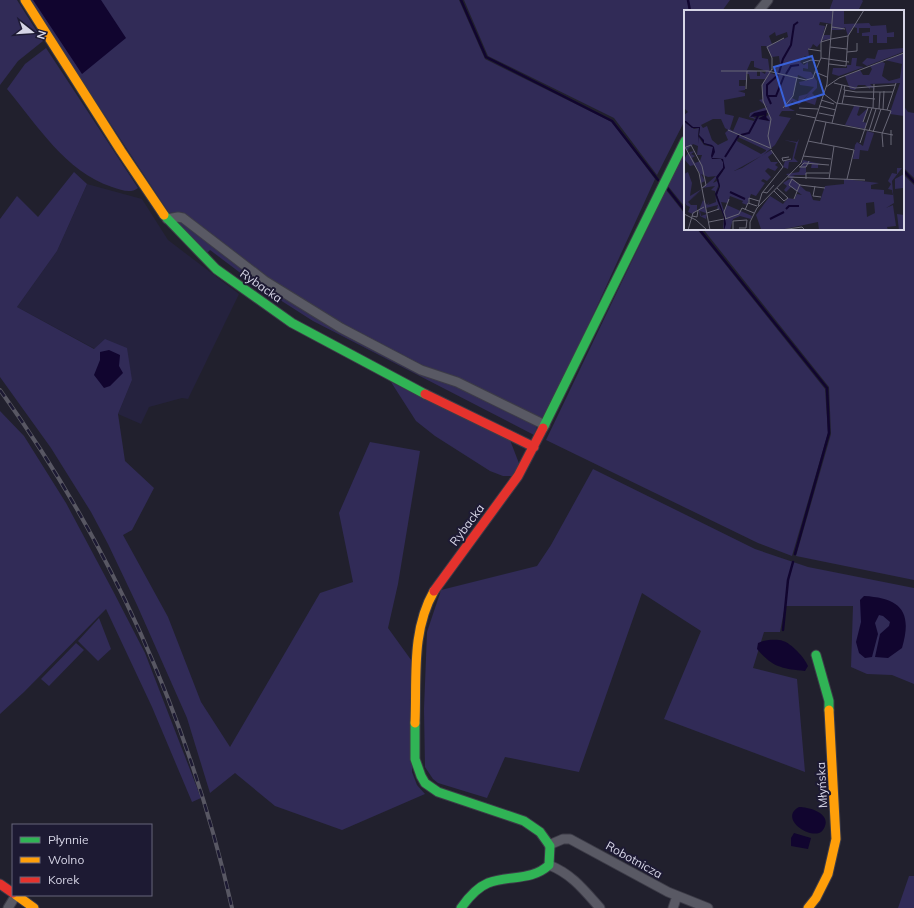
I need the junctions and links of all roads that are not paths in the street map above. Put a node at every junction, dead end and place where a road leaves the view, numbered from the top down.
1 (25, 0) edge
2 (768, 0) edge
3 (760, 10) edge
4 (684, 143) edge
5 (167, 219) junction
6 (545, 425) junction
7 (534, 447) junction
8 (816, 655) dead end
9 (549, 845) junction
10 (549, 865) junction
11 (0, 884) edge
12 (12, 892) edge
13 (15, 896) edge
14 (17, 896) edge
15 (677, 896) junction
16 (8, 908) edge
17 (34, 908) edge
18 (461, 908) edge
19 (600, 908) edge
20 (673, 908) edge
21 (708, 908) edge
22 (808, 908) edge

1 - 5 street, Rybacka
2 - 3 street
4 - 6 street
5 - 6 street
5 - 7 street, Rybacka
6 - 7 street
7 - 9 street, Rybacka
8 - 22 street, Młyńska
9 - 10 street
9 - 15 street, Robotnicza
10 - 18 street
10 - 19 street
11 - 12 street
13 - 16 street
14 - 17 street
15 - 20 street
15 - 21 street, Robotnicza

